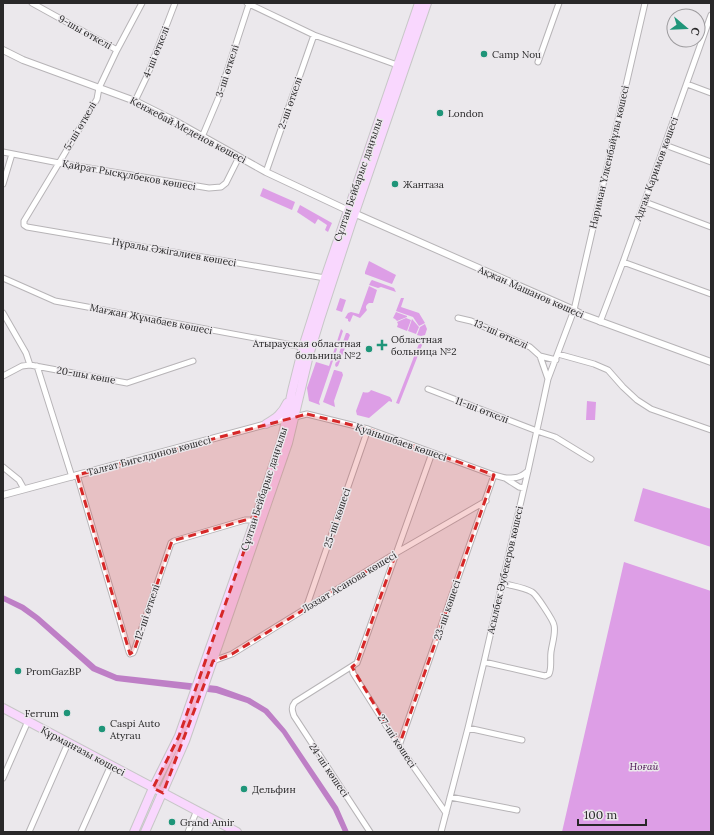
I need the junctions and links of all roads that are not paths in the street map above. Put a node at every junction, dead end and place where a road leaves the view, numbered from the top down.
1 (32, 3) edge
2 (142, 3) edge
3 (175, 3) edge
4 (419, 3) edge
5 (427, 3) edge
6 (559, 3) edge
7 (645, 3) edge
8 (248, 4) edge
9 (711, 15) edge
10 (710, 22) edge
11 (314, 35) junction
12 (3, 50) edge
13 (117, 50) junction
14 (538, 62) dead end
15 (401, 66) junction
16 (687, 84) junction
17 (99, 88) junction
18 (711, 92) edge
19 (135, 101) junction
20 (202, 137) junction
21 (665, 146) junction
22 (3, 152) edge
23 (12, 154) junction
24 (239, 158) junction
25 (711, 162) edge
26 (59, 163) junction
27 (266, 172) junction
28 (3, 184) edge
29 (645, 202) junction
30 (351, 212) junction
31 (24, 225) joint
32 (711, 227) edge
33 (623, 262) junction
34 (3, 278) edge
35 (325, 278) junction
36 (711, 294) edge
37 (574, 310) junction
38 (3, 313) edge
39 (458, 318) dead end
40 (600, 322) junction
41 (304, 347) junction
42 (540, 356) junction
43 (557, 357) junction
44 (193, 361) dead end
45 (711, 362) edge
46 (30, 365) junction
47 (37, 366) junction
48 (3, 376) edge
49 (548, 380) junction
50 (428, 389) dead end
51 (292, 391) junction
52 (290, 417) junction
53 (266, 424) junction
54 (368, 429) junction
55 (537, 430) junction
56 (711, 430) edge
57 (432, 453) junction
58 (591, 459) dead end
59 (3, 468) edge
60 (528, 471) junction
61 (494, 475) junction
62 (74, 476) junction
63 (505, 478) junction
64 (524, 488) junction
65 (24, 489) junction
66 (3, 495) edge
67 (486, 501) junction
68 (254, 520) junction
69 (396, 553) junction
70 (502, 583) junction
71 (306, 608) junction
72 (213, 661) junction
73 (484, 662) junction
74 (352, 667) junction
75 (3, 708) edge
76 (28, 721) junction
77 (468, 728) junction
78 (522, 740) dead end
79 (68, 743) junction
80 (399, 746) junction
81 (111, 765) junction
82 (160, 774) junction
83 (3, 778) edge
84 (168, 780) junction
85 (141, 782) junction
86 (153, 788) junction
87 (163, 793) junction
88 (450, 797) junction
89 (174, 798) junction
90 (148, 800) junction
91 (159, 802) junction
92 (197, 810) junction
93 (517, 810) dead end
94 (446, 813) junction
95 (29, 832) edge
96 (81, 832) edge
97 (134, 832) edge
98 (145, 832) edge
99 (188, 832) edge
100 (237, 832) edge
101 (370, 832) edge
102 (441, 832) edge

1 - 13 street, 9-шы өткелі
2 - 13 street, 5-ші өткелі
3 - 19 street, 4-ші өткелі
4 - 15 main road, Сұлтан Бейбарыс даңғылы
5 - 15 main road, Сұлтан Бейбарыс даңғылы
6 - 14 street
7 - 37 street, Нариман Үлкенбайұлы көшесі
8 - 11 street
8 - 20 street, 3-ші өткелі
9 - 10 street, Адгам Каримов көшесі
10 - 16 street, Адгам Каримов көшесі
11 - 15 street
11 - 27 street, 2-ші өткелі
12 - 17 street, Кенжебай Меденов көшесі
13 - 17 street, 5-ші өткелі
15 - 30 main road, Сұлтан Бейбарыс даңғылы
16 - 18 street
16 - 21 street, Адгам Каримов көшесі
17 - 19 street, Кенжебай Меденов көшесі
17 - 26 street, 5-ші өткелі
19 - 20 street, Кенжебай Меденов көшесі
20 - 24 street, Кенжебай Меденов көшесі
21 - 25 street
21 - 29 street, Адгам Каримов көшесі
22 - 23 street, Қайрат Рысқұлбеков көшесі
23 - 26 street, Қайрат Рысқұлбеков көшесі
23 - 28 street
24 - 26 street, Қайрат Рысқұлбеков көшесі
24 - 27 street, Кенжебай Меденов көшесі
26 - 31 street, 5-ші өткелі
27 - 30 street, Кенжебай Меденов көшесі
29 - 32 street
29 - 33 street, Адгам Каримов көшесі
30 - 35 main road, Сұлтан Бейбарыс даңғылы
30 - 37 street, Ақжан Машанов көшесі
30 - 52 main road, Сұлтан Бейбарыс даңғылы
31 - 35 street, Нұралы Әжiгалиев көшесi
33 - 36 street
33 - 40 street, Адгам Каримов көшесі
34 - 41 street, Мағжан Жұмабаев көшесі
35 - 41 main road, Сұлтан Бейбарыс даңғылы
37 - 40 street, Ақжан Машанов көшесі
37 - 43 street, Асылбек Әубекеров көшесі
38 - 46 street
39 - 42 street, 13-ші өткелі
40 - 45 street, Ақжан Машанов көшесі
41 - 51 main road, Сұлтан Бейбарыс даңғылы
42 - 43 street
42 - 49 street
43 - 49 street, Асылбек Әубекеров көшесі
43 - 56 street
44 - 47 street, 20-шы көше
46 - 47 street, 20-шы көше
46 - 48 street, 20-шы көше
47 - 62 street
49 - 55 street, Асылбек Әубекеров көшесі
50 - 55 street, 11-ші өткелі
51 - 52 main road, Сұлтан Бейбарыс даңғылы
51 - 53 main road
52 - 53 street, Талғат Бигелдинов көшесі
52 - 54 street, Қуанышбаев көшесі
52 - 68 main road, Сұлтан Бейбарыс даңғылы
52 - 72 main road, Сұлтан Бейбарыс даңғылы
53 - 62 street, Талғат Бигелдинов көшесі
54 - 57 street, Қуанышбаев көшесі
54 - 71 street, 25-ші көшесі
55 - 58 street, 11-ші өткелі
55 - 60 street, Асылбек Әубекеров көшесі
57 - 61 street, Қуанышбаев көшесі
57 - 69 street
59 - 65 street
60 - 63 street, Қуанышбаев көшесі
60 - 64 street, Асылбек Әубекеров көшесі
61 - 63 street, Қуанышбаев көшесі
61 - 67 street, 23-ші көшесі
62 - 65 street, Талғат Бигелдинов көшесі
62 - 68 street, 12-ші өткелі
63 - 64 street, Қуанышбаев көшесі
64 - 70 street, Асылбек Әубекеров көшесі
65 - 66 street, Талғат Бигелдинов көшесі
67 - 69 street, Ләззат Асанова көшесі
67 - 80 street, 23-ші көшесі
68 - 82 main road, Сұлтан Бейбарыс даңғылы
69 - 71 street, Ләззат Асанова көшесі
69 - 74 street
70 - 73 street, Асылбек Әубекеров көшесі
70 - 73 street
71 - 72 street, Ләззат Асанова көшесі
72 - 84 main road, Сұлтан Бейбарыс даңғылы
73 - 77 street, Асылбек Әубекеров көшесі
74 - 80 street, 27-ші көшесі
74 - 101 street, 24-ші көшесі
75 - 76 main road, Құрманғазы көшесі
76 - 79 main road, Құрманғазы көшесі
76 - 83 street
77 - 78 street
77 - 88 street, Асылбек Әубекеров көшесі
79 - 81 main road, Құрманғазы көшесі
79 - 95 street
80 - 94 street, 27-ші көшесі
81 - 85 main road, Құрманғазы көшесі
81 - 96 street
82 - 85 main road
82 - 86 main road, Сұлтан Бейбарыс даңғылы
84 - 87 main road, Сұлтан Бейбарыс даңғылы
84 - 89 main road
85 - 86 main road, Құрманғазы көшесі
85 - 90 main road
86 - 87 main road, Құрманғазы көшесі
86 - 90 main road, Сұлтан Бейбарыс даңғылы
87 - 89 main road
87 - 91 main road, Сұлтан Бейбарыс даңғылы
88 - 93 street
88 - 94 street, Асылбек Әубекеров көшесі
89 - 91 main road
89 - 92 main road
90 - 97 main road, Сұлтан Бейбарыс даңғылы
91 - 98 main road, Сұлтан Бейбарыс даңғылы
92 - 99 street
92 - 100 main road
94 - 102 street, Асылбек Әубекеров көшесі

